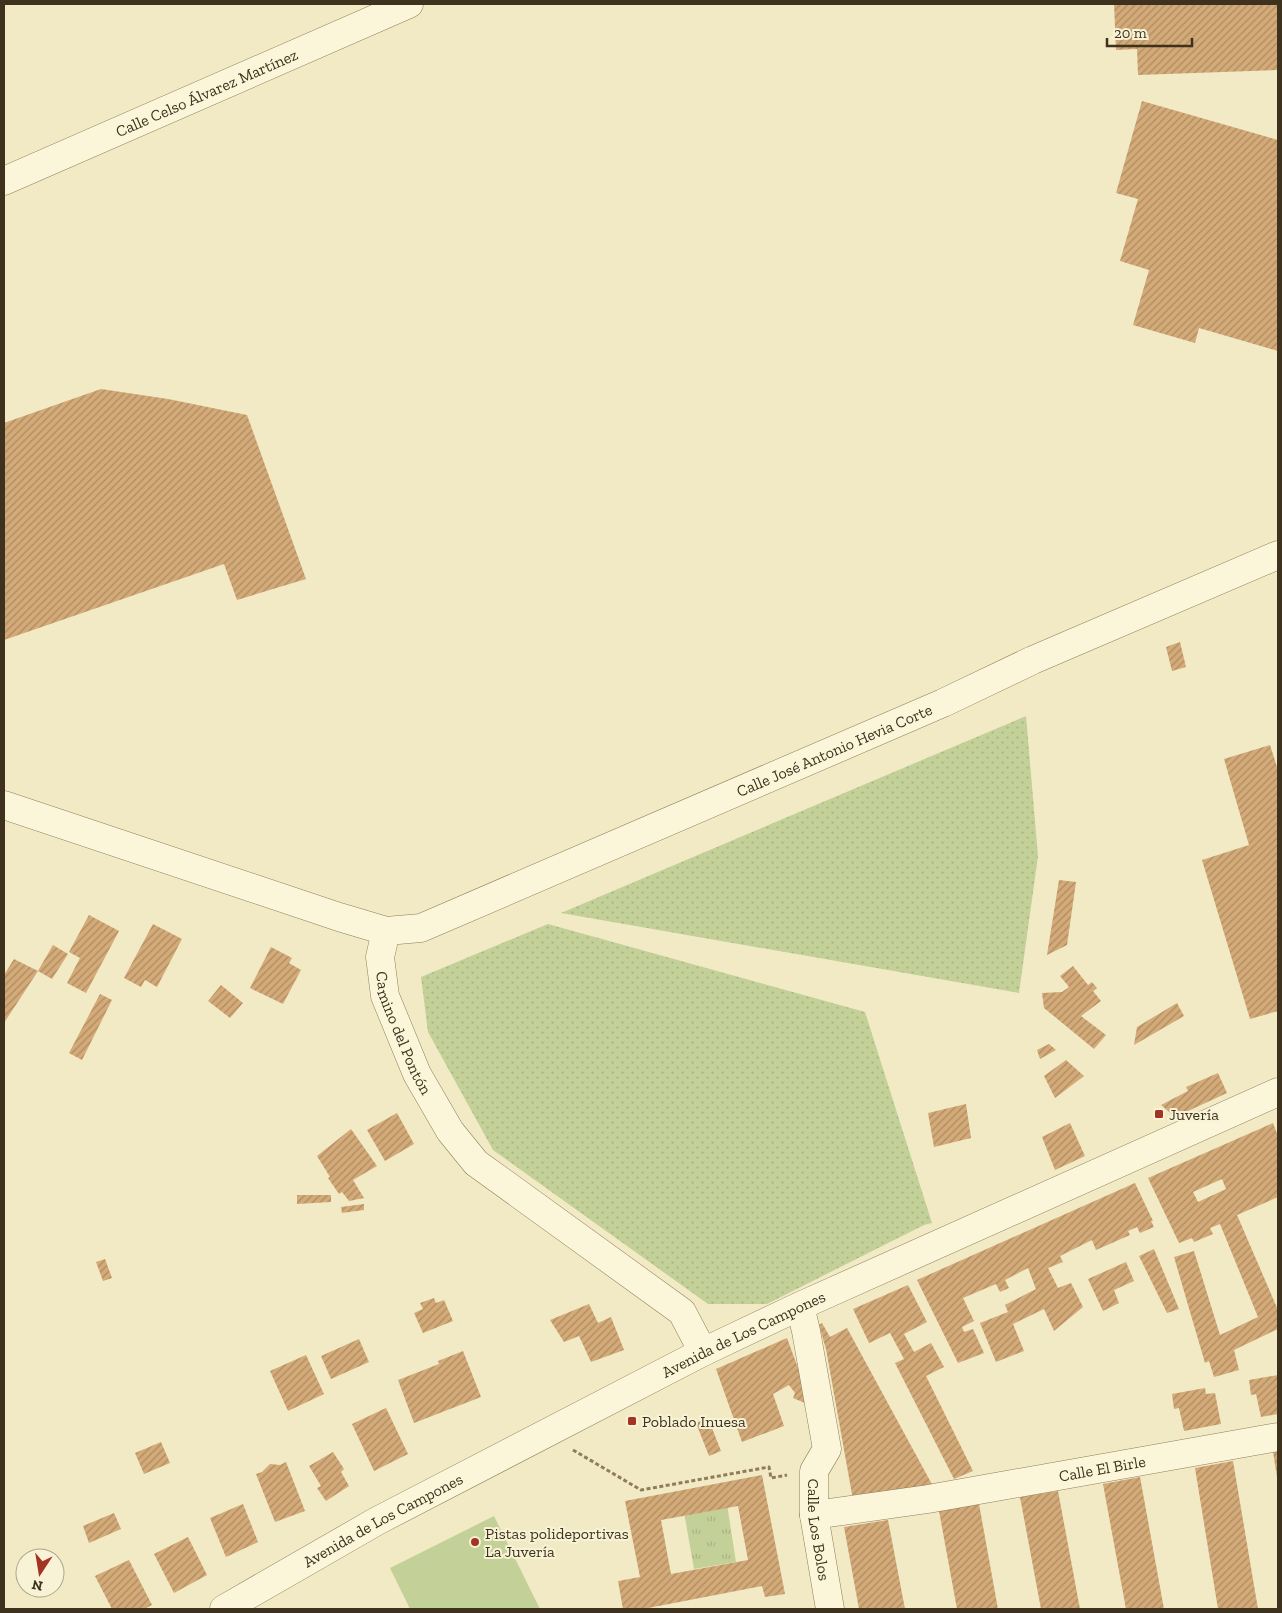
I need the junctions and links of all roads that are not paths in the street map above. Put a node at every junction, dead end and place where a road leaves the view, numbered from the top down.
1 (409, 4) edge
2 (4, 181) edge
3 (1278, 555) edge
4 (4, 805) edge
5 (386, 931) junction
6 (1278, 1092) edge
7 (1278, 1106) edge
8 (1243, 1108) junction
9 (800, 1306) junction
10 (703, 1352) junction
11 (1278, 1437) edge
12 (814, 1515) junction
13 (224, 1609) edge
14 (830, 1609) edge

1 - 2 street, Calle Celso Álvarez Martínez
3 - 5 street, Calle José Antonio Hevia Corte
4 - 5 street
5 - 10 street, Camino del Pontón
6 - 8 street, Avenida de Los Campones
7 - 8 street
8 - 9 street, Avenida de Los Campones
9 - 10 street, Avenida de Los Campones
9 - 12 street, Calle Los Bolos
10 - 13 street, Avenida de Los Campones
11 - 12 street, Calle El Birle
12 - 14 street, Calle Los Bolos

